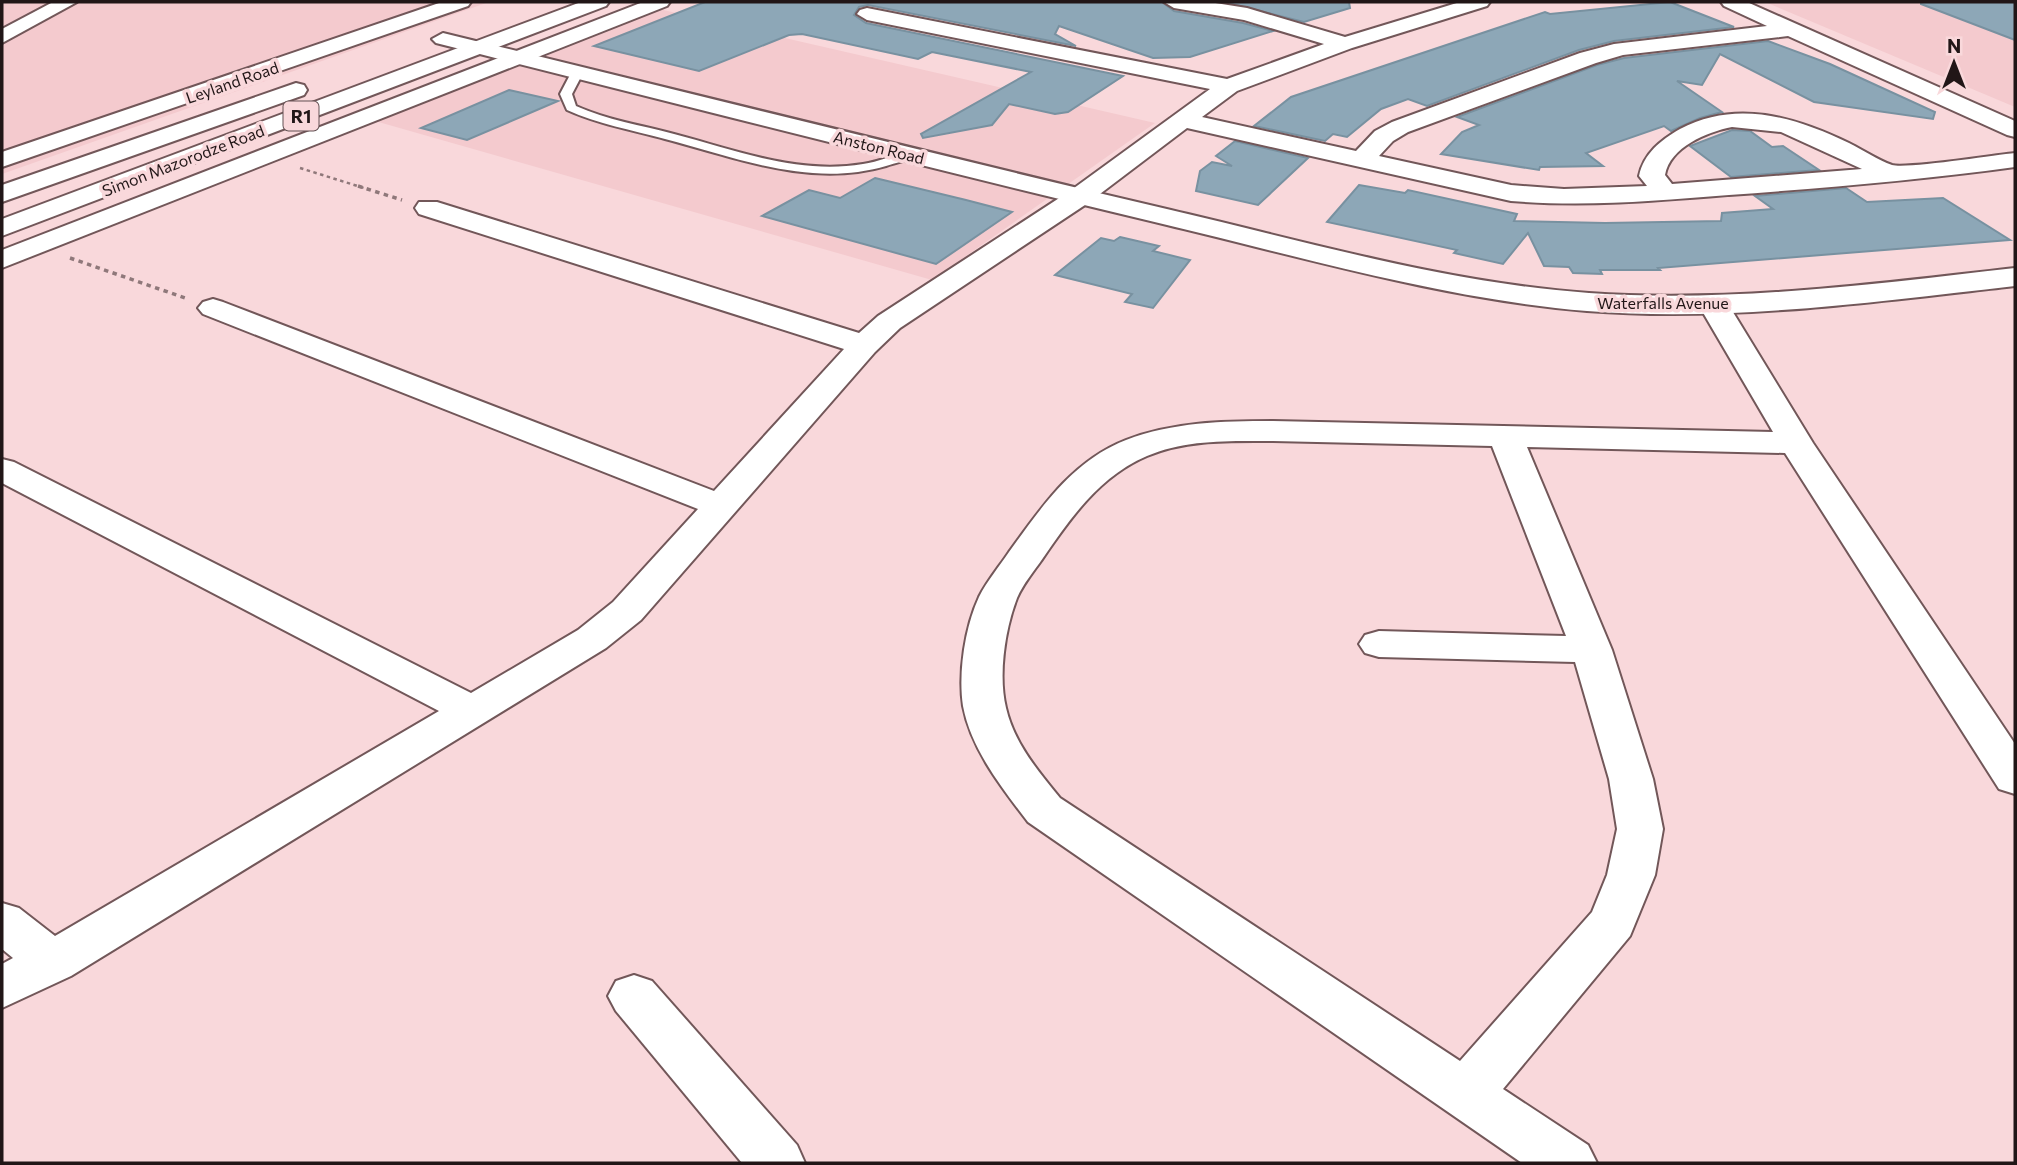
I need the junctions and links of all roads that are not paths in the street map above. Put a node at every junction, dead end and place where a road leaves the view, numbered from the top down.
1 (67, 2) edge
2 (461, 2) edge
3 (546, 2) edge
4 (599, 2) edge
5 (660, 2) edge
6 (1174, 2) edge
7 (1480, 2) edge
8 (1731, 2) edge
9 (867, 14) dead end
10 (392, 26) junction
11 (1791, 29) junction
12 (2, 37) edge
13 (443, 39) junction
14 (1345, 44) junction
15 (479, 48) junction
16 (392, 57) dead end
17 (513, 57) junction
18 (577, 73) junction
19 (315, 84) dead end
20 (1229, 86) junction
21 (328, 105) junction
22 (369, 116) junction
23 (1182, 120) junction
24 (2015, 130) edge
25 (909, 155) junction
26 (1363, 159) junction
27 (2, 160) edge
28 (2015, 160) edge
29 (1893, 176) junction
30 (1665, 193) junction
31 (2, 194) edge
32 (1079, 197) junction
33 (429, 208) road end
34 (2, 228) edge
35 (1315, 253) joint
36 (2, 260) edge
37 (2015, 277) edge
38 (1713, 304) junction
39 (213, 308) road end
40 (864, 345) junction
41 (1505, 436) junction
42 (1796, 443) junction
43 (2, 469) edge
44 (720, 506) junction
45 (1379, 644) dead end
46 (1592, 650) junction
47 (471, 710) junction
48 (2015, 778) edge
49 (2, 922) edge
50 (53, 961) junction
51 (2, 987) edge
52 (634, 996) dead end
53 (1466, 1093) junction
54 (778, 1163) edge
55 (1567, 1163) edge

1 - 12 main road
2 - 10 main road, Leyland Road
3 - 13 main road
4 - 15 main road, Simon Mazorodze Road / R1
5 - 17 main road
6 - 14 main road
7 - 14 main road
8 - 11 main road
9 - 20 main road
10 - 13 main road, Anston Road
10 - 27 main road, Leyland Road
11 - 24 main road
11 - 26 main road
13 - 15 main road, Anston Road
13 - 16 main road
14 - 20 main road
15 - 17 main road, Anston Road
15 - 21 main road, Simon Mazorodze Road / R1
17 - 18 main road, Anston Road
17 - 22 main road
18 - 25 main road, Anston Road
18 - 25 lane
19 - 31 main road, Simon Mazorodze Road / R1
20 - 23 main road
21 - 22 main road
21 - 34 main road, Simon Mazorodze Road / R1
22 - 36 main road
23 - 26 main road
23 - 32 main road
25 - 32 main road, Anston Road
26 - 30 main road
28 - 29 main road
29 - 30 main road
29 - 30 main road
32 - 35 main road, Anston Road
32 - 40 main road
33 - 40 main road
35 - 38 main road, Waterfalls Avenue
37 - 38 main road, Waterfalls Avenue
38 - 42 main road
39 - 44 main road
40 - 44 main road
41 - 42 main road
41 - 46 main road
41 - 53 main road
42 - 48 main road
43 - 47 main road
44 - 47 main road
45 - 46 main road
46 - 53 main road
47 - 50 main road
49 - 50 main road
50 - 51 main road
52 - 54 main road
53 - 55 main road

